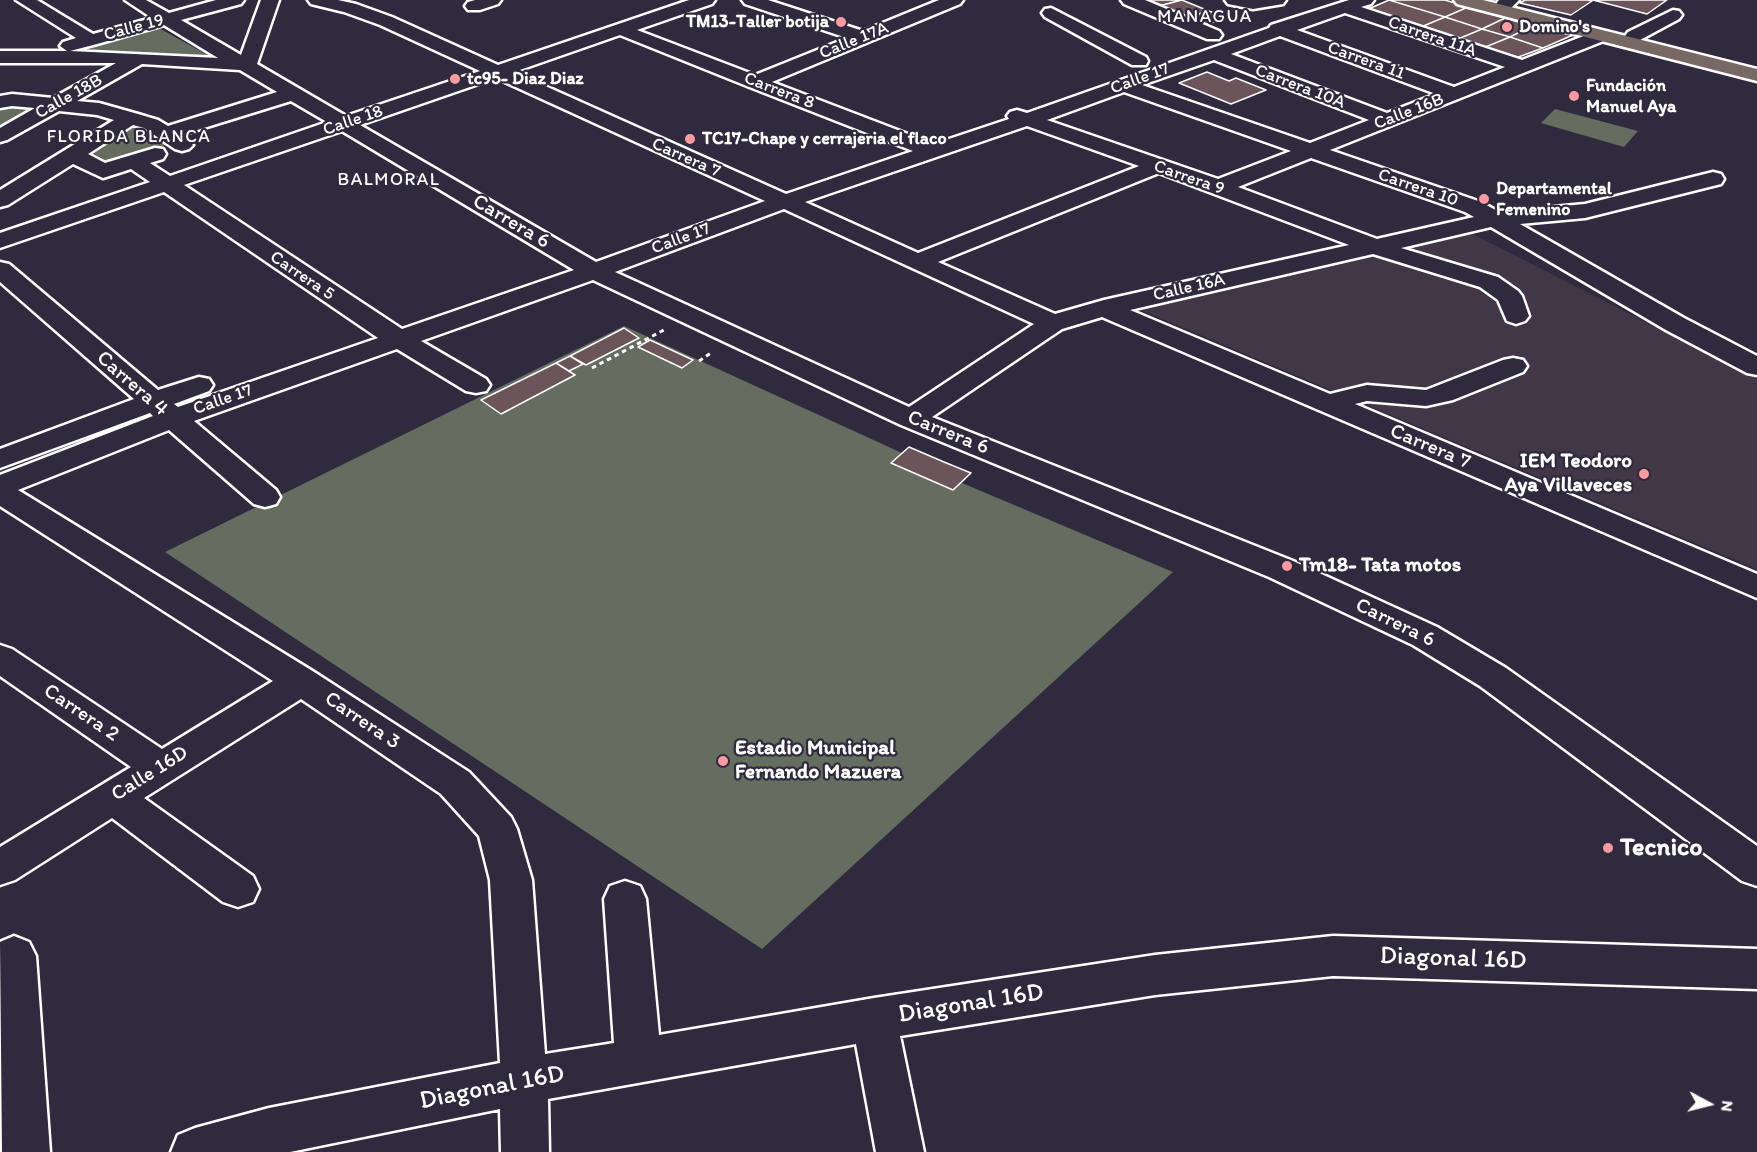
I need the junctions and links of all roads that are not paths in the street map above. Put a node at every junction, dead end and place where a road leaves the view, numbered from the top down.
1 (25, 0) edge
2 (134, 0) edge
3 (235, 0) edge
4 (270, 0) edge
5 (317, 0) edge
6 (492, 0) edge
7 (706, 0) edge
8 (751, 0) edge
9 (954, 0) edge
10 (1130, 0) edge
11 (1234, 0) edge
12 (1277, 0) edge
13 (1365, 0) edge
14 (1463, 0) edge
15 (1502, 1) edge
16 (1334, 4) edge
17 (474, 6) dead end
18 (1051, 13) dead end
19 (1673, 15) dead end
20 (168, 19) junction
21 (1277, 29) junction
22 (622, 30) junction
23 (1600, 36) junction
24 (1634, 36) junction
25 (863, 37) junction
26 (91, 40) junction
27 (1213, 44) junction
28 (33, 56) junction
29 (0, 57) edge
30 (139, 58) junction
31 (1139, 61) junction
32 (247, 65) junction
33 (1520, 66) junction
34 (1757, 67) edge
35 (498, 72) junction
36 (1757, 75) edge
37 (754, 82) junction
38 (1122, 85) junction
39 (295, 93) junction
40 (1455, 94) junction
41 (0, 102) edge
42 (56, 104) junction
43 (1001, 110) junction
44 (131, 118) junction
45 (1026, 120) junction
46 (1387, 120) junction
47 (346, 124) junction
48 (0, 136) edge
49 (175, 139) junction
50 (907, 141) junction
51 (1308, 150) junction
52 (935, 152) junction
53 (73, 154) junction
54 (133, 161) junction
55 (1156, 167) junction
56 (1713, 179) dead end
57 (167, 185) junction
58 (1218, 187) junction
59 (760, 191) junction
60 (0, 200) edge
61 (783, 202) junction
62 (1493, 220) junction
63 (0, 241) edge
64 (1376, 246) junction
65 (918, 261) junction
66 (583, 264) junction
67 (0, 269) edge
68 (440, 302) dead end
69 (1104, 308) junction
70 (1516, 316) dead end
71 (1053, 323) junction
72 (380, 328) junction
73 (1513, 366) dead end
74 (1757, 368) edge
75 (219, 378) dead end
76 (476, 385) dead end
77 (1327, 403) junction
78 (162, 410) junction
79 (911, 419) junction
80 (0, 459) edge
81 (0, 486) edge
82 (0, 492) edge
83 (265, 497) dead end
84 (1757, 587) edge
85 (0, 658) edge
86 (301, 681) junction
87 (161, 768) junction
88 (113, 797) junction
89 (0, 868) edge
90 (1757, 869) edge
91 (238, 889) dead end
92 (625, 899) dead end
93 (14, 956) dead end
94 (1757, 969) edge
95 (874, 1019) junction
96 (638, 1061) junction
97 (524, 1081) junction
98 (268, 1142) edge
99 (26, 1152) edge
100 (195, 1152) edge
101 (525, 1152) edge
102 (900, 1152) edge

1 - 26 street
2 - 20 street, Carrera 6
3 - 20 street, Calle 19
4 - 32 street
5 - 35 street, Carrera 7
6 - 17 street
7 - 22 street, Calle 18
8 - 25 street
9 - 25 street, Calle 17A
10 - 27 street
11 - 12 street
13 - 16 street, Calle 17
14 - 23 main road
15 - 24 main road
16 - 21 street, Calle 17
16 - 27 street, Calle 17
16 - 33 street, Carrera 11A
18 - 31 street
19 - 24 street
20 - 26 street, Calle 19
20 - 32 street, Carrera 6
21 - 27 street, Calle 17
21 - 40 street, Carrera 11
22 - 35 street, Calle 18
22 - 37 street, Carrera 8
23 - 33 street, Calle 16B
23 - 36 main road
24 - 34 main road
25 - 37 street, Calle 17A
26 - 28 street, Calle 19
27 - 31 street, Calle 17
27 - 38 street, Calle 17
27 - 46 street, Carrera 10A
28 - 29 street
28 - 30 street
30 - 32 street
30 - 42 street, Calle 18B
31 - 43 street, Calle 17
32 - 39 street, Carrera 6
33 - 40 street, Calle 16B
35 - 47 street, Calle 18
35 - 59 street, Carrera 7
37 - 50 street, Carrera 8
38 - 45 street, Calle 17
38 - 51 street, Carrera 10
39 - 47 street, Carrera 6
39 - 49 street
40 - 46 street, Calle 16B
41 - 42 street
42 - 44 street
42 - 48 street, Calle 18B
43 - 45 street, Carrera 9
43 - 50 street, Calle 17
44 - 49 street
44 - 53 street
45 - 52 street, Calle 17
45 - 55 street, Carrera 9
46 - 51 street, Calle 16B
47 - 57 street, Calle 18
47 - 66 street, Carrera 6
49 - 54 street
50 - 52 street, Carrera 8
50 - 59 street, Calle 17
51 - 58 street, Calle 16B
51 - 62 street, Carrera 10
52 - 61 street, Calle 17
53 - 54 street
53 - 60 street
54 - 57 street, Carrera 5
55 - 58 street, Carrera 9
55 - 65 street
56 - 62 street, Calle 16A
57 - 63 street, Calle 18
57 - 72 street, Carrera 5
58 - 64 street, Carrera 9
59 - 61 street, Carrera 7
59 - 66 street, Calle 17
61 - 65 street, Carrera 7
61 - 66 street, Calle 17
62 - 64 street, Calle 16A
62 - 74 street, Carrera 10
64 - 69 street, Calle 16A
64 - 70 street, Carrera 9
65 - 71 street, Carrera 7
66 - 68 street, Calle 17
66 - 72 street, Calle 17
66 - 79 street, Carrera 6
67 - 78 street, Carrera 4
69 - 71 street, Calle 16A
69 - 77 street, Carrera 7
71 - 79 street, Calle 16A
72 - 76 street, Carrera 5
72 - 78 street, Calle 17
73 - 77 street
75 - 78 street, Calle 17
77 - 84 street, Carrera 7
78 - 80 street, Calle 17
78 - 81 street, Calle 17
78 - 83 street, Carrera 4
79 - 90 street, Carrera 6
82 - 86 street, Carrera 3
85 - 87 street, Carrera 2
86 - 87 street, Calle 16D
86 - 97 street, Carrera 3
87 - 88 street, Calle 16D
88 - 89 street, Calle 16D
88 - 91 street
92 - 96 street
93 - 99 street
94 - 95 street, Diagonal 16D
95 - 96 street, Diagonal 16D
95 - 102 street
96 - 97 street, Diagonal 16D
97 - 98 street, Diagonal 16D
97 - 101 street, Carrera 3
98 - 100 street, Diagonal 16D

